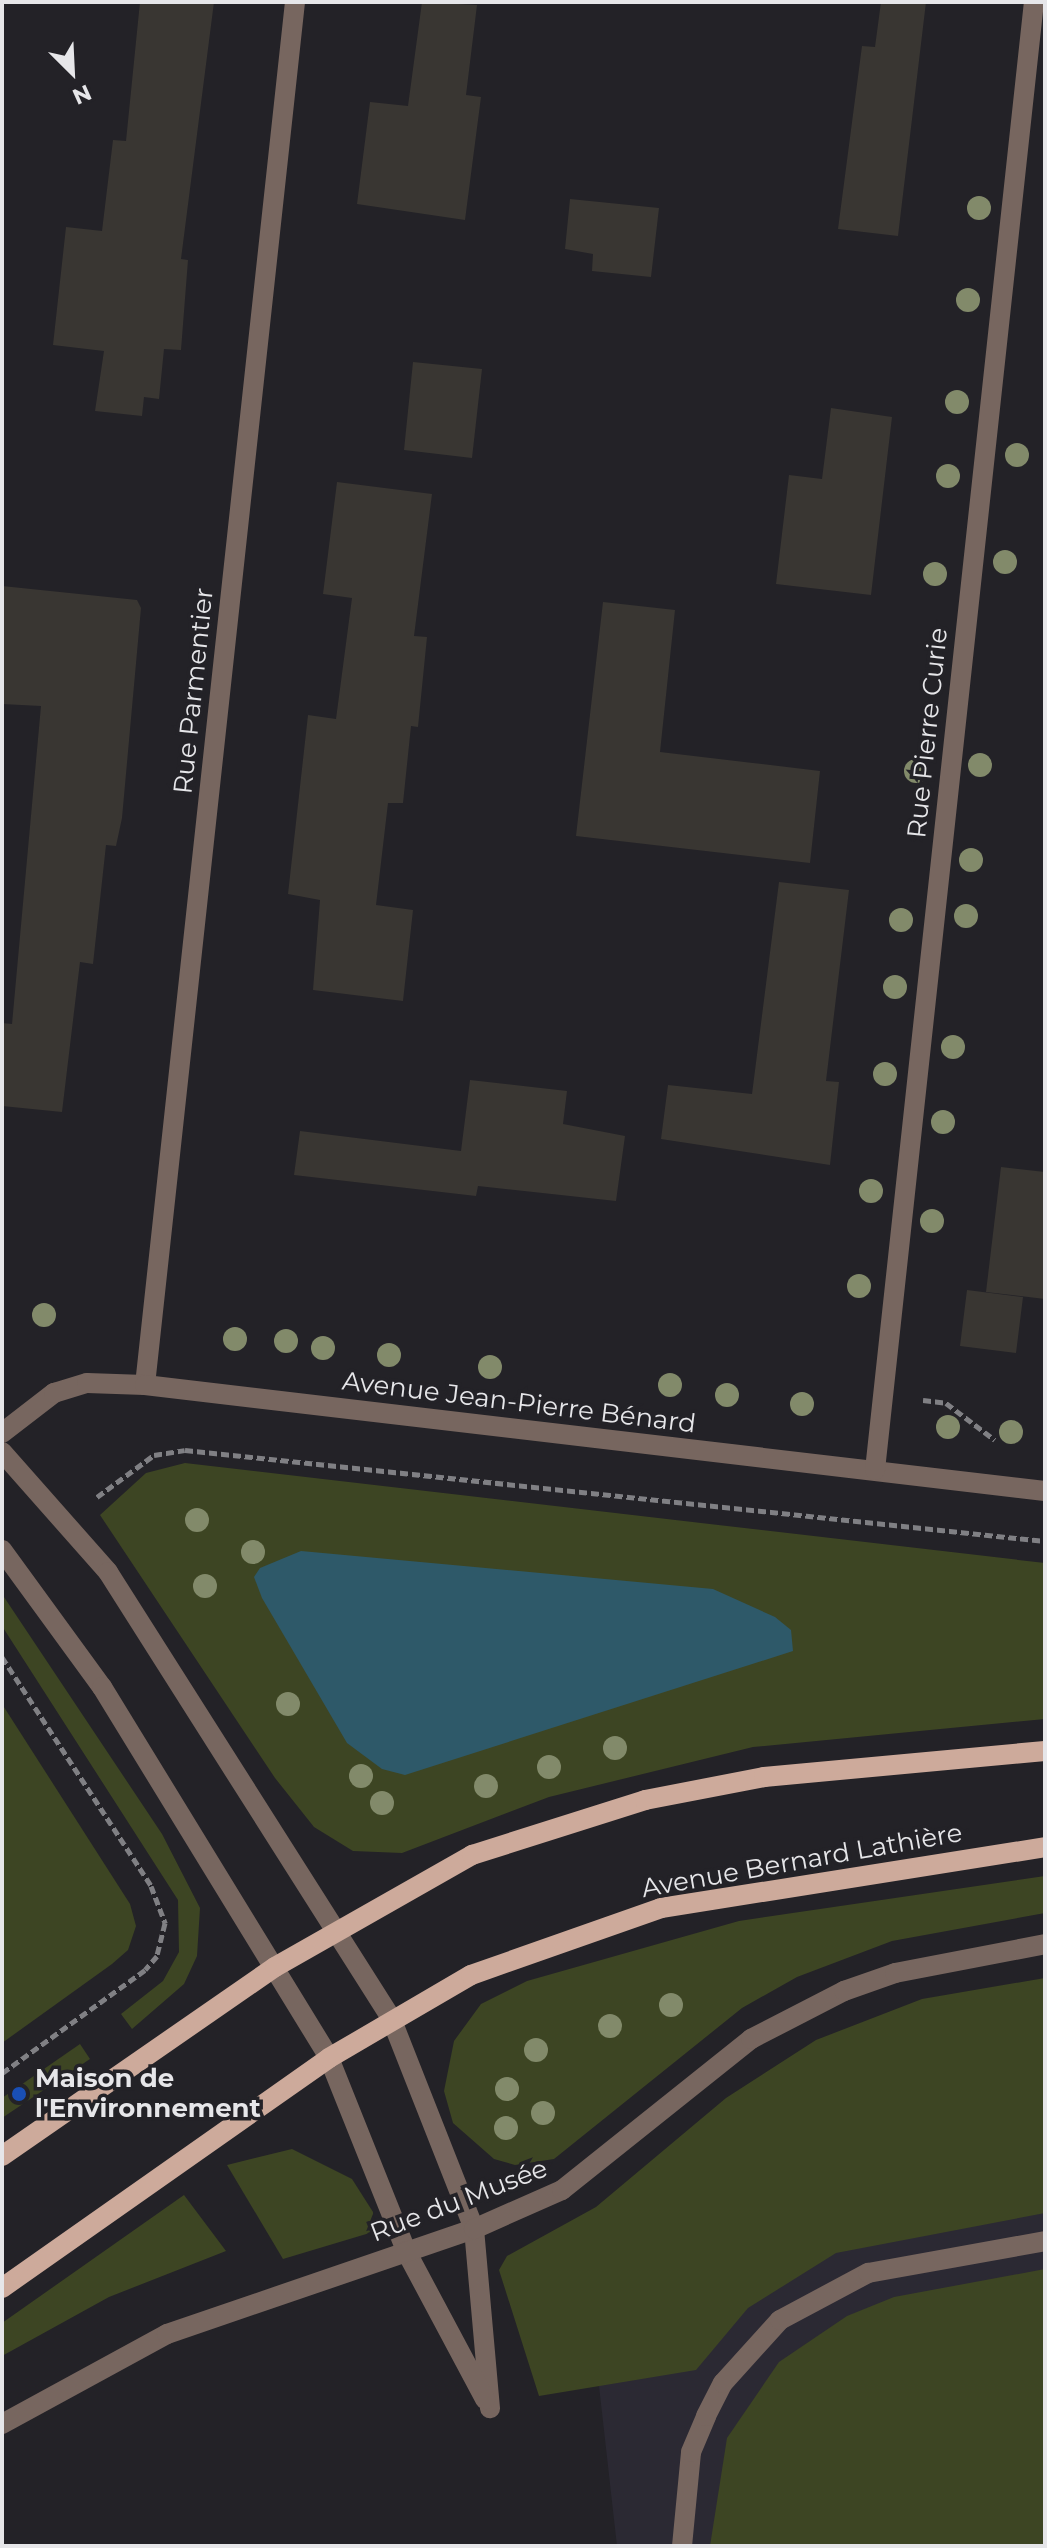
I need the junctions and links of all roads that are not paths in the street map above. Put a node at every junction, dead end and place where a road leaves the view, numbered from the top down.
1 (295, 2) edge
2 (1034, 2) edge
3 (145, 1385) junction
4 (2, 1433) edge
5 (2, 1452) edge
6 (875, 1470) junction
7 (1045, 1491) edge
8 (2, 1550) edge
9 (1045, 1751) edge
10 (1045, 1847) edge
11 (338, 1927) junction
12 (1045, 1944) edge
13 (275, 1967) junction
14 (391, 2018) junction
15 (329, 2058) junction
16 (2, 2156) edge
17 (474, 2229) junction
18 (1045, 2241) edge
19 (406, 2251) junction
20 (2, 2288) edge
21 (2, 2424) edge
22 (682, 2546) edge

1 - 3 street, Rue Parmentier
2 - 6 street, Rue Pierre Curie
3 - 4 street, Avenue Jean-Pierre Bénard
3 - 6 street, Avenue Jean-Pierre Bénard
5 - 11 street
6 - 7 street, Avenue Jean-Pierre Bénard
8 - 13 street
9 - 11 main road
10 - 14 main road, Avenue Bernard Lathière
11 - 13 main road
11 - 14 street
12 - 17 street, Rue du Musée
13 - 15 street
13 - 16 main road
14 - 15 main road, Avenue Bernard Lathière
14 - 17 street
15 - 19 street
15 - 20 main road, Avenue Bernard Lathière
17 - 19 street, Rue du Musée
17 - 19 street
18 - 22 street
19 - 21 street, Rue du Musée

